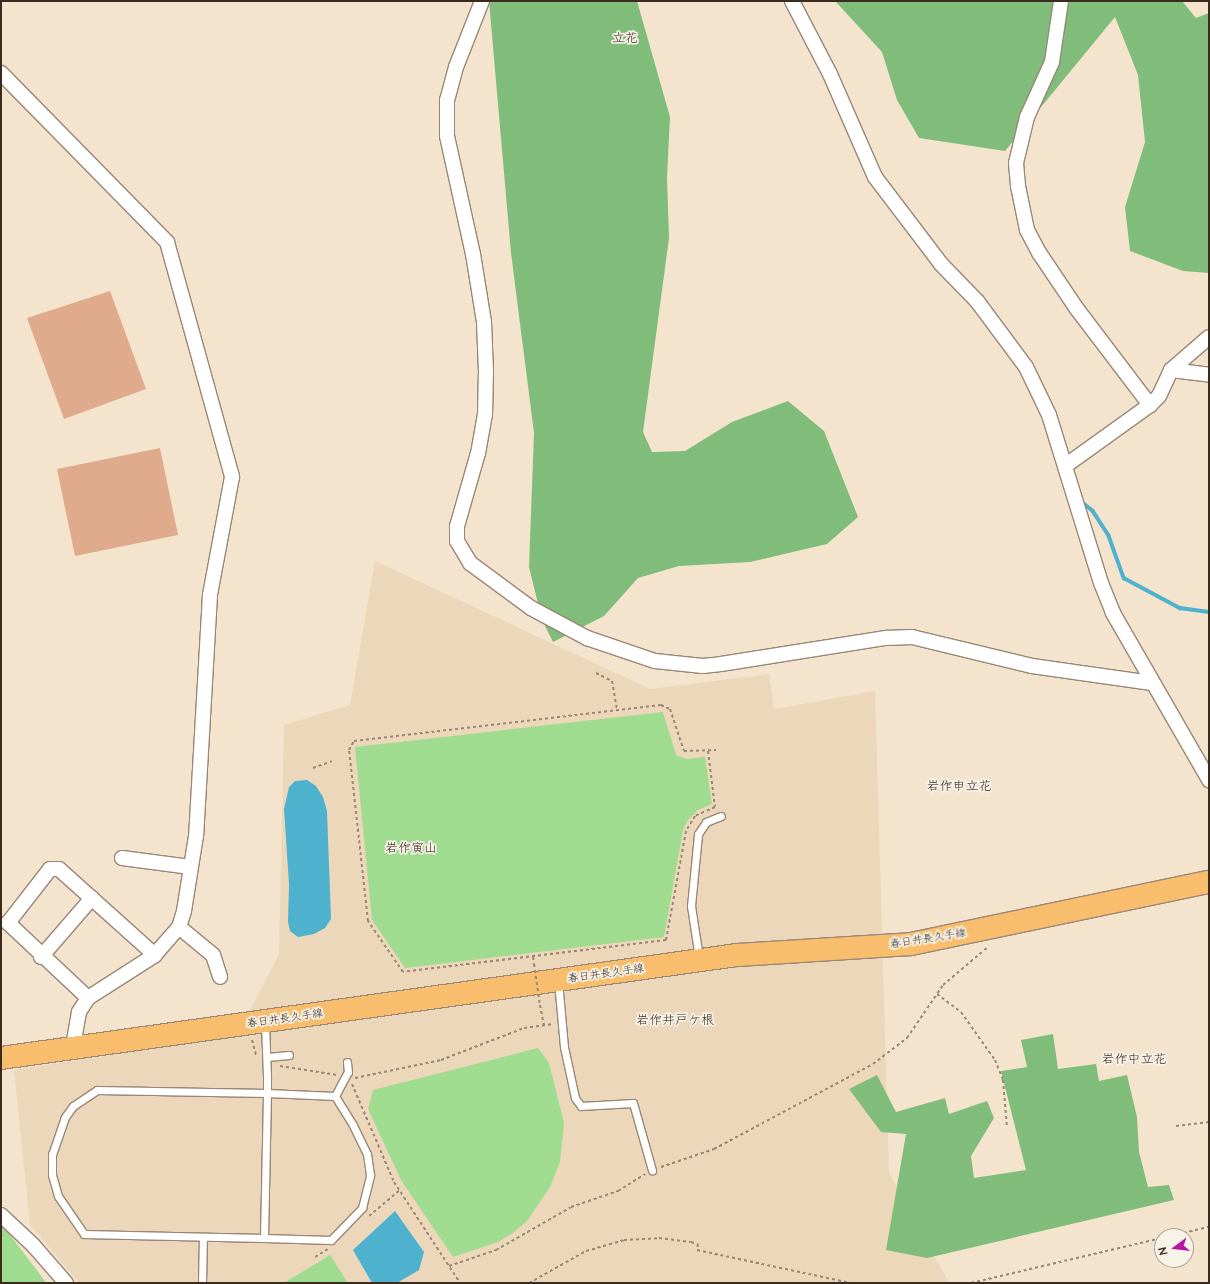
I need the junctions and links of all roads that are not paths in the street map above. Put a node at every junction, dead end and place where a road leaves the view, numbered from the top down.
1 (482, 1) edge
2 (792, 1) edge
3 (1061, 1) edge
4 (1, 73) edge
5 (1209, 337) edge
6 (1171, 370) junction
7 (1209, 375) edge
8 (1150, 405) junction
9 (1065, 466) junction
10 (1152, 683) junction
11 (1209, 780) edge
12 (721, 816) dead end
13 (122, 858) dead end
14 (190, 867) junction
15 (1209, 882) edge
16 (92, 898) junction
17 (179, 927) junction
18 (155, 955) junction
19 (41, 957) junction
20 (699, 960) junction
21 (220, 977) dead end
22 (558, 981) junction
23 (88, 998) junction
24 (264, 1021) junction
25 (73, 1048) junction
26 (289, 1055) dead end
27 (267, 1057) junction
28 (1, 1058) edge
29 (347, 1062) dead end
30 (267, 1093) junction
31 (335, 1096) junction
32 (652, 1170) road end
33 (1, 1215) edge
34 (203, 1237) junction
35 (264, 1238) junction
36 (66, 1283) edge
37 (202, 1283) edge

1 - 10 street
2 - 9 street
3 - 8 street
4 - 14 street
5 - 6 street
6 - 7 street
6 - 8 street
8 - 9 street
9 - 10 street
10 - 11 street
12 - 20 lane
13 - 14 street
14 - 17 street
15 - 20 main road, 春日井長久手線
16 - 18 street
16 - 19 street
16 - 19 street
17 - 18 street
17 - 21 street
18 - 23 street
19 - 23 street
20 - 22 main road, 春日井長久手線
22 - 24 main road, 春日井長久手線
22 - 32 lane
23 - 25 street
24 - 25 main road, 春日井長久手線
24 - 27 lane
25 - 28 main road, 春日井長久手線
26 - 27 lane
27 - 30 lane
29 - 31 lane
30 - 31 lane
30 - 34 lane
30 - 35 lane
31 - 35 lane
33 - 36 street
34 - 35 lane
34 - 37 lane

